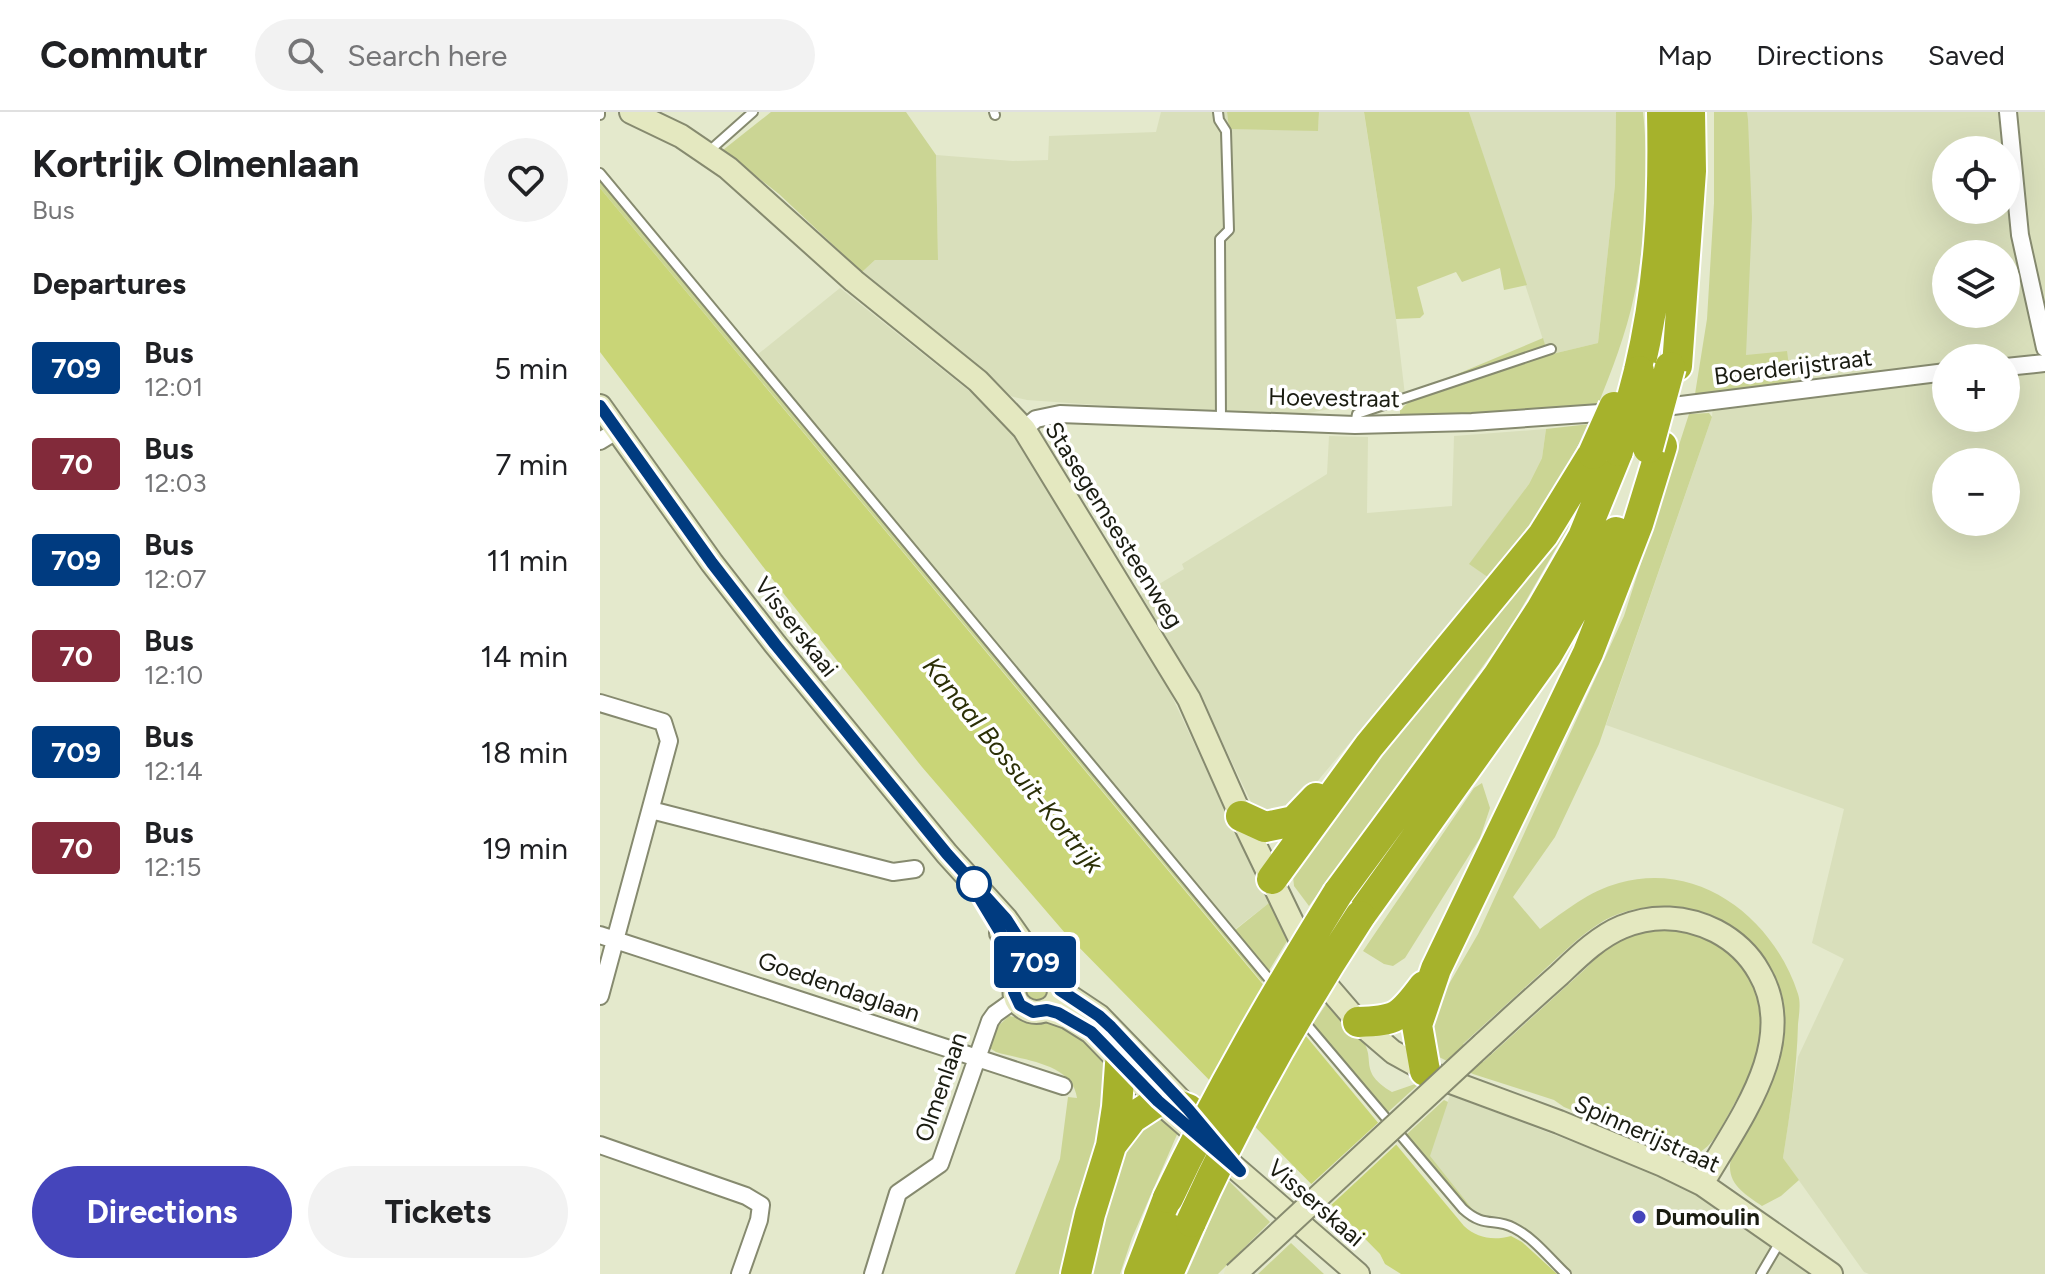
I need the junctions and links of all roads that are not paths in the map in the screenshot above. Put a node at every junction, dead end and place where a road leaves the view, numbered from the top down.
1 (631, 112) edge
2 (753, 112) edge
3 (1218, 112) edge
4 (1662, 112) edge
5 (1690, 112) edge
6 (2008, 112) edge
7 (707, 152) junction
8 (600, 173) edge
9 (2045, 348) edge
10 (1551, 349) dead end
11 (2045, 363) edge
12 (2020, 366) edge
13 (1932, 374) edge
14 (600, 406) edge
15 (1646, 409) joint
16 (1221, 420) junction
17 (1355, 425) junction
18 (1024, 429) junction
19 (609, 436) edge
20 (1655, 447) junction
21 (1606, 453) junction
22 (600, 703) edge
23 (1369, 746) junction
24 (651, 810) junction
25 (1241, 816) junction
26 (915, 869) dead end
27 (962, 871) junction
28 (1272, 879) junction
29 (608, 937) edge
30 (1039, 966) junction
31 (1436, 969) junction
32 (1015, 989) junction
33 (1060, 990) junction
34 (600, 996) edge
35 (1286, 1000) dead end
36 (1047, 1010) junction
37 (1295, 1011) dead end
38 (1358, 1022) junction
39 (976, 1059) junction
40 (1120, 1064) junction
41 (1425, 1071) junction
42 (1063, 1086) dead end
43 (1158, 1101) junction
44 (1188, 1109) junction
45 (600, 1145) edge
46 (1111, 1146) junction
47 (1240, 1171) junction
48 (1702, 1184) junction
49 (1275, 1205) junction
50 (1782, 1239) junction
51 (740, 1274) edge
52 (873, 1274) edge
53 (1076, 1274) edge
54 (1139, 1274) edge
55 (1168, 1274) edge
56 (1235, 1274) edge
57 (1338, 1274) edge
58 (1358, 1274) edge
59 (1566, 1274) edge
60 (1761, 1274) edge
61 (1831, 1274) edge

1 - 7 street, Stasegemsesteenweg
2 - 7 lane
3 - 16 lane
4 - 21 highway, bridge
5 - 20 highway
6 - 9 street
7 - 18 street, Stasegemsesteenweg
8 - 35 lane
10 - 17 lane
11 - 12 street
13 - 15 street, Boerderijstraat
14 - 19 street, Visserskaai
15 - 17 street, Hoevestraat
16 - 17 street, Hoevestraat
16 - 18 street, Hoevestraat
18 - 25 street, Stasegemsesteenweg
19 - 27 street, Visserskaai
20 - 31 highway
20 - 55 highway, bridge
21 - 23 highway
21 - 54 highway, bridge
22 - 24 street
23 - 25 highway
23 - 28 highway
24 - 26 street
24 - 29 street
25 - 28 street, Stasegemsesteenweg
27 - 30 street, Visserskaai
27 - 32 street, Visserskaai
28 - 38 street, Stasegemsesteenweg
29 - 34 street
29 - 39 street, Goedendaglaan
30 - 32 street
30 - 33 street
31 - 38 highway
31 - 41 highway
32 - 36 street
32 - 39 street, Olmenlaan
33 - 36 street
33 - 44 street, Visserskaai
36 - 40 street, Visserskaai
37 - 59 lane
38 - 41 street, Stasegemsesteenweg
39 - 42 street, Goedendaglaan
39 - 52 street, Olmenlaan
40 - 43 street, Visserskaai
40 - 46 highway
41 - 48 street, Spinnerijstraat
43 - 44 highway
43 - 46 highway
43 - 47 street, Visserskaai
44 - 47 street, Visserskaai
45 - 51 street
46 - 53 highway
47 - 49 street, Visserskaai
48 - 50 street, Spinnerijstraat
48 - 56 street, bridge
49 - 57 street
49 - 58 street, Visserskaai
50 - 60 lane
50 - 61 street, Spinnerijstraat

